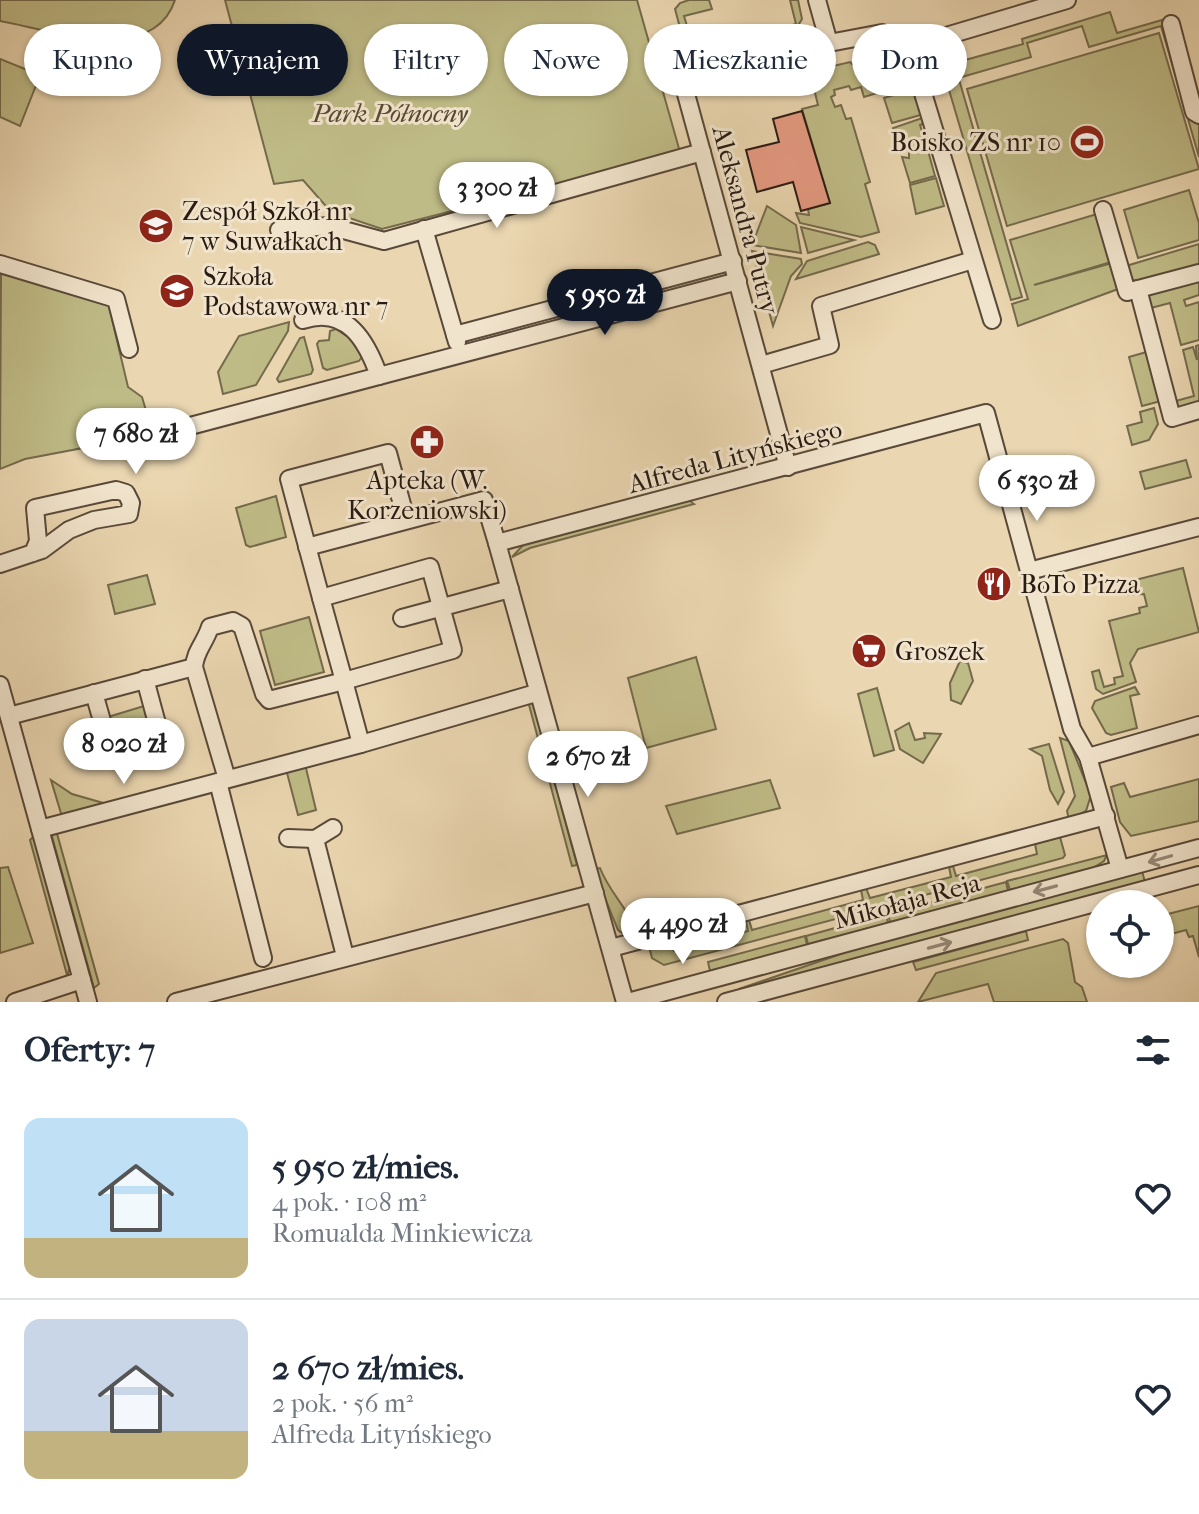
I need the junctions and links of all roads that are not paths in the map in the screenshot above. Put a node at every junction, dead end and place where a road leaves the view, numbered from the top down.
1 (817, 0) edge
2 (1067, 0) edge
3 (824, 24) edge
4 (1171, 24) dead end
5 (967, 30) edge
6 (687, 96) edge
7 (924, 96) edge
8 (1199, 115) edge
9 (702, 152) junction
10 (1103, 210) dead end
11 (424, 229) junction
12 (279, 230) dead end
13 (973, 260) junction
14 (733, 261) junction
15 (0, 264) edge
16 (1199, 273) edge
17 (738, 281) junction
18 (1138, 289) junction
19 (303, 320) dead end
20 (992, 320) dead end
21 (455, 335) junction
22 (129, 349) dead end
23 (462, 355) junction
24 (761, 365) junction
25 (379, 376) junction
26 (1199, 410) edge
27 (175, 430) dead end
28 (788, 467) junction
29 (406, 519) junction
30 (1199, 527) edge
31 (497, 543) junction
32 (307, 547) junction
33 (33, 553) junction
34 (0, 564) edge
35 (1029, 571) junction
36 (510, 589) junction
37 (321, 598) junction
38 (441, 608) junction
39 (402, 618) dead end
40 (194, 667) junction
41 (145, 679) junction
42 (344, 681) junction
43 (0, 688) edge
44 (94, 693) junction
45 (536, 693) junction
46 (9, 716) junction
47 (1199, 725) edge
48 (361, 744) junction
49 (1088, 757) junction
50 (222, 781) junction
51 (1106, 816) junction
52 (333, 828) dead end
53 (40, 829) junction
54 (288, 838) dead end
55 (315, 839) junction
56 (1199, 848) edge
57 (1120, 869) junction
58 (1199, 875) edge
59 (595, 893) junction
60 (611, 948) junction
61 (345, 956) junction
62 (263, 958) dead end
63 (82, 980) junction
64 (15, 1002) edge
65 (88, 1002) edge
66 (176, 1002) edge
67 (627, 1002) edge
68 (726, 1002) edge

1 - 3 street
2 - 5 street
4 - 8 street
6 - 9 street, Aleksandra Putry
7 - 13 street
9 - 11 street
9 - 14 street, Aleksandra Putry
10 - 18 street
11 - 12 street
11 - 21 street
13 - 20 street
13 - 24 street
14 - 17 street, Aleksandra Putry
14 - 21 street
15 - 22 street
16 - 18 street
17 - 23 street
17 - 24 street, Aleksandra Putry
18 - 26 street
19 - 25 street
21 - 23 street
23 - 25 street
24 - 28 street, Aleksandra Putry
25 - 27 street
28 - 31 street, Alfreda Lityńskiego
28 - 35 street, Alfreda Lityńskiego
29 - 31 street
29 - 32 street
29 - 32 street
30 - 35 street
31 - 36 street
32 - 37 street
33 - 33 street
33 - 34 street
35 - 49 street, Alfreda Lityńskiego
36 - 38 street
36 - 45 street
37 - 38 street
37 - 42 street
38 - 39 street
38 - 42 street
40 - 41 street
40 - 42 street
40 - 50 street
41 - 44 street
41 - 44 street
42 - 48 street
43 - 46 street
44 - 46 street
45 - 48 street
45 - 59 street
46 - 53 street
47 - 49 street
48 - 50 street
49 - 51 street, Alfreda Lityńskiego
50 - 53 street
50 - 62 street
51 - 57 street, Alfreda Lityńskiego
51 - 60 street
52 - 55 street
53 - 63 street
54 - 55 street
55 - 61 street
56 -> 57 street, Mikołaja Reja
57 -> 67 street, Mikołaja Reja
68 -> 58 street, Mikołaja Reja
59 - 60 street
59 - 61 street
60 - 67 street
61 - 66 street
63 - 64 street
63 - 65 street

